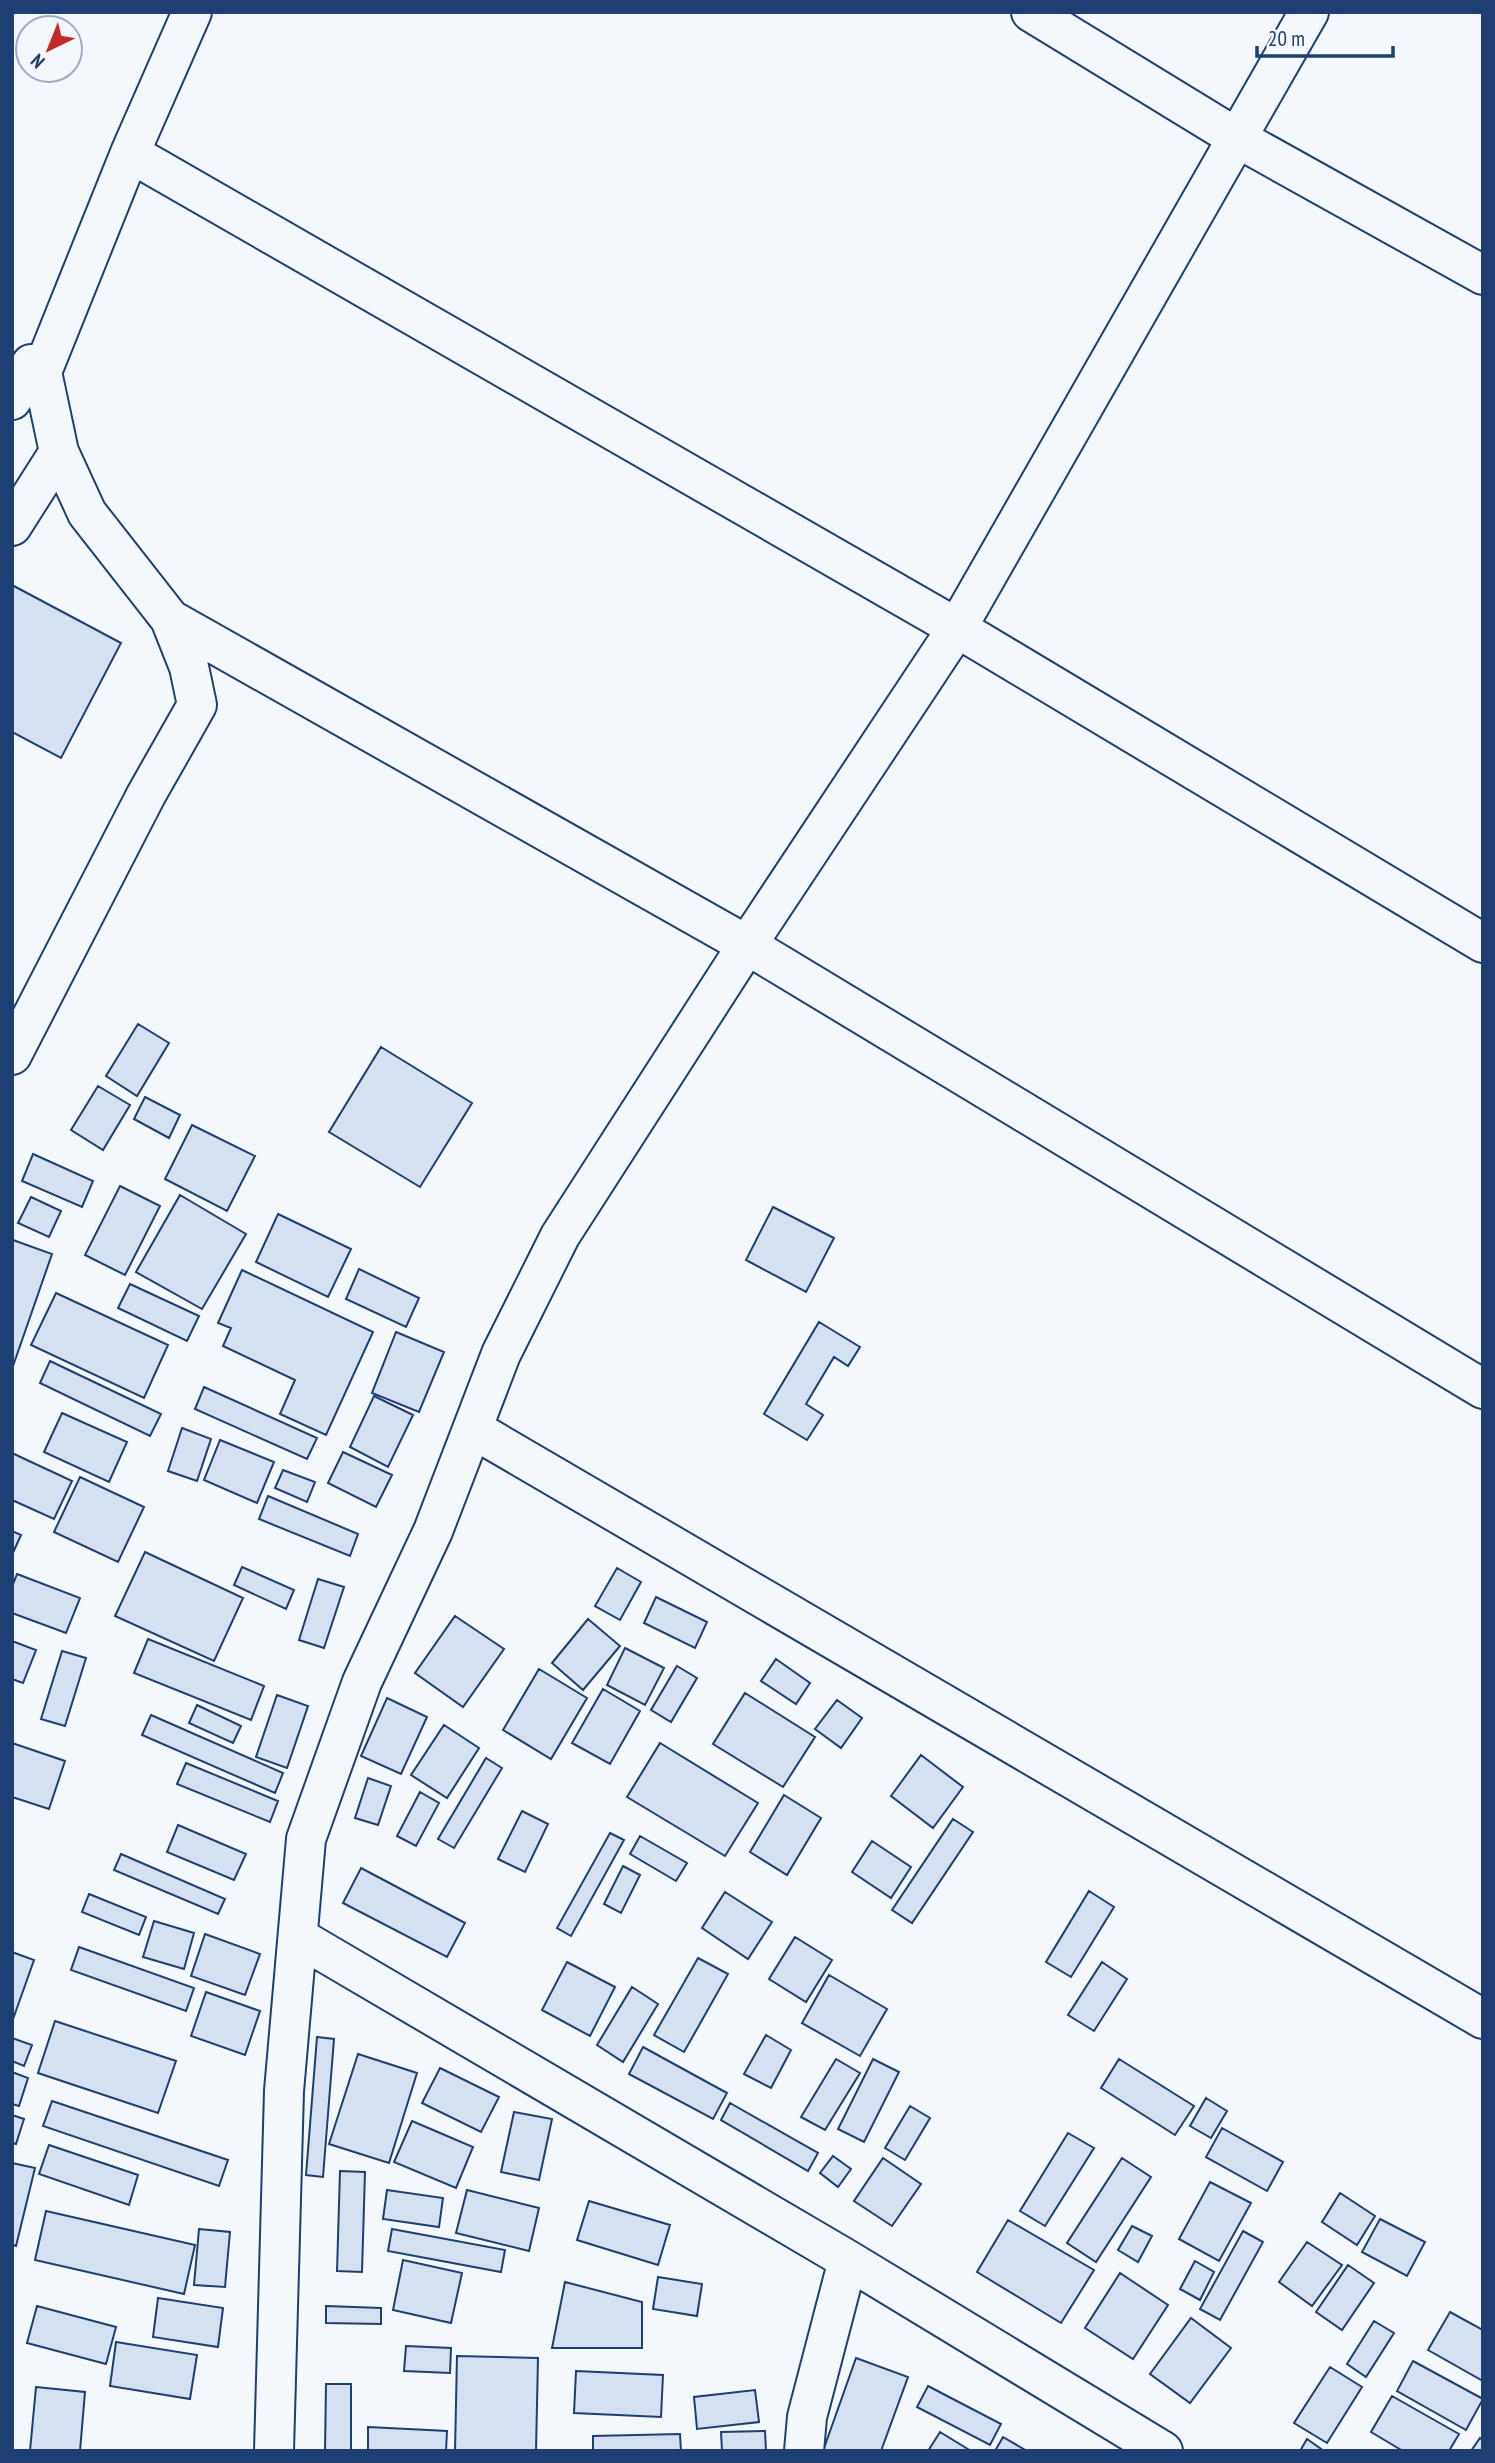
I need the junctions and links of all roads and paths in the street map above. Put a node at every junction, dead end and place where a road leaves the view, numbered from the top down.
1 (192, 12) edge
2 (1031, 12) edge
3 (1309, 12) edge
4 (1237, 138) junction
5 (130, 153) junction
6 (1483, 275) edge
7 (29, 362) edge
8 (12, 400) edge
9 (59, 452) junction
10 (12, 526) edge
11 (170, 619) junction
12 (957, 628) junction
13 (1483, 943) edge
14 (747, 945) junction
15 (12, 1055) edge
16 (1483, 1389) edge
17 (473, 1429) junction
18 (298, 1937) junction
19 (1483, 2019) edge
20 (848, 2260) junction
21 (274, 2451) edge
22 (804, 2451) edge
23 (1163, 2451) edge

1 - 5 street
2 - 4 street
3 - 4 street
4 - 6 street
4 - 12 street
5 - 7 street
5 - 12 street
7 - 8 street
7 - 9 street
9 - 10 street
9 - 11 street
11 - 14 street
11 - 15 street
12 - 13 street
12 - 14 street
14 - 16 street
14 - 17 street
17 - 18 street
17 - 19 street
18 - 20 street
18 - 21 street
20 - 22 street
20 - 23 street

